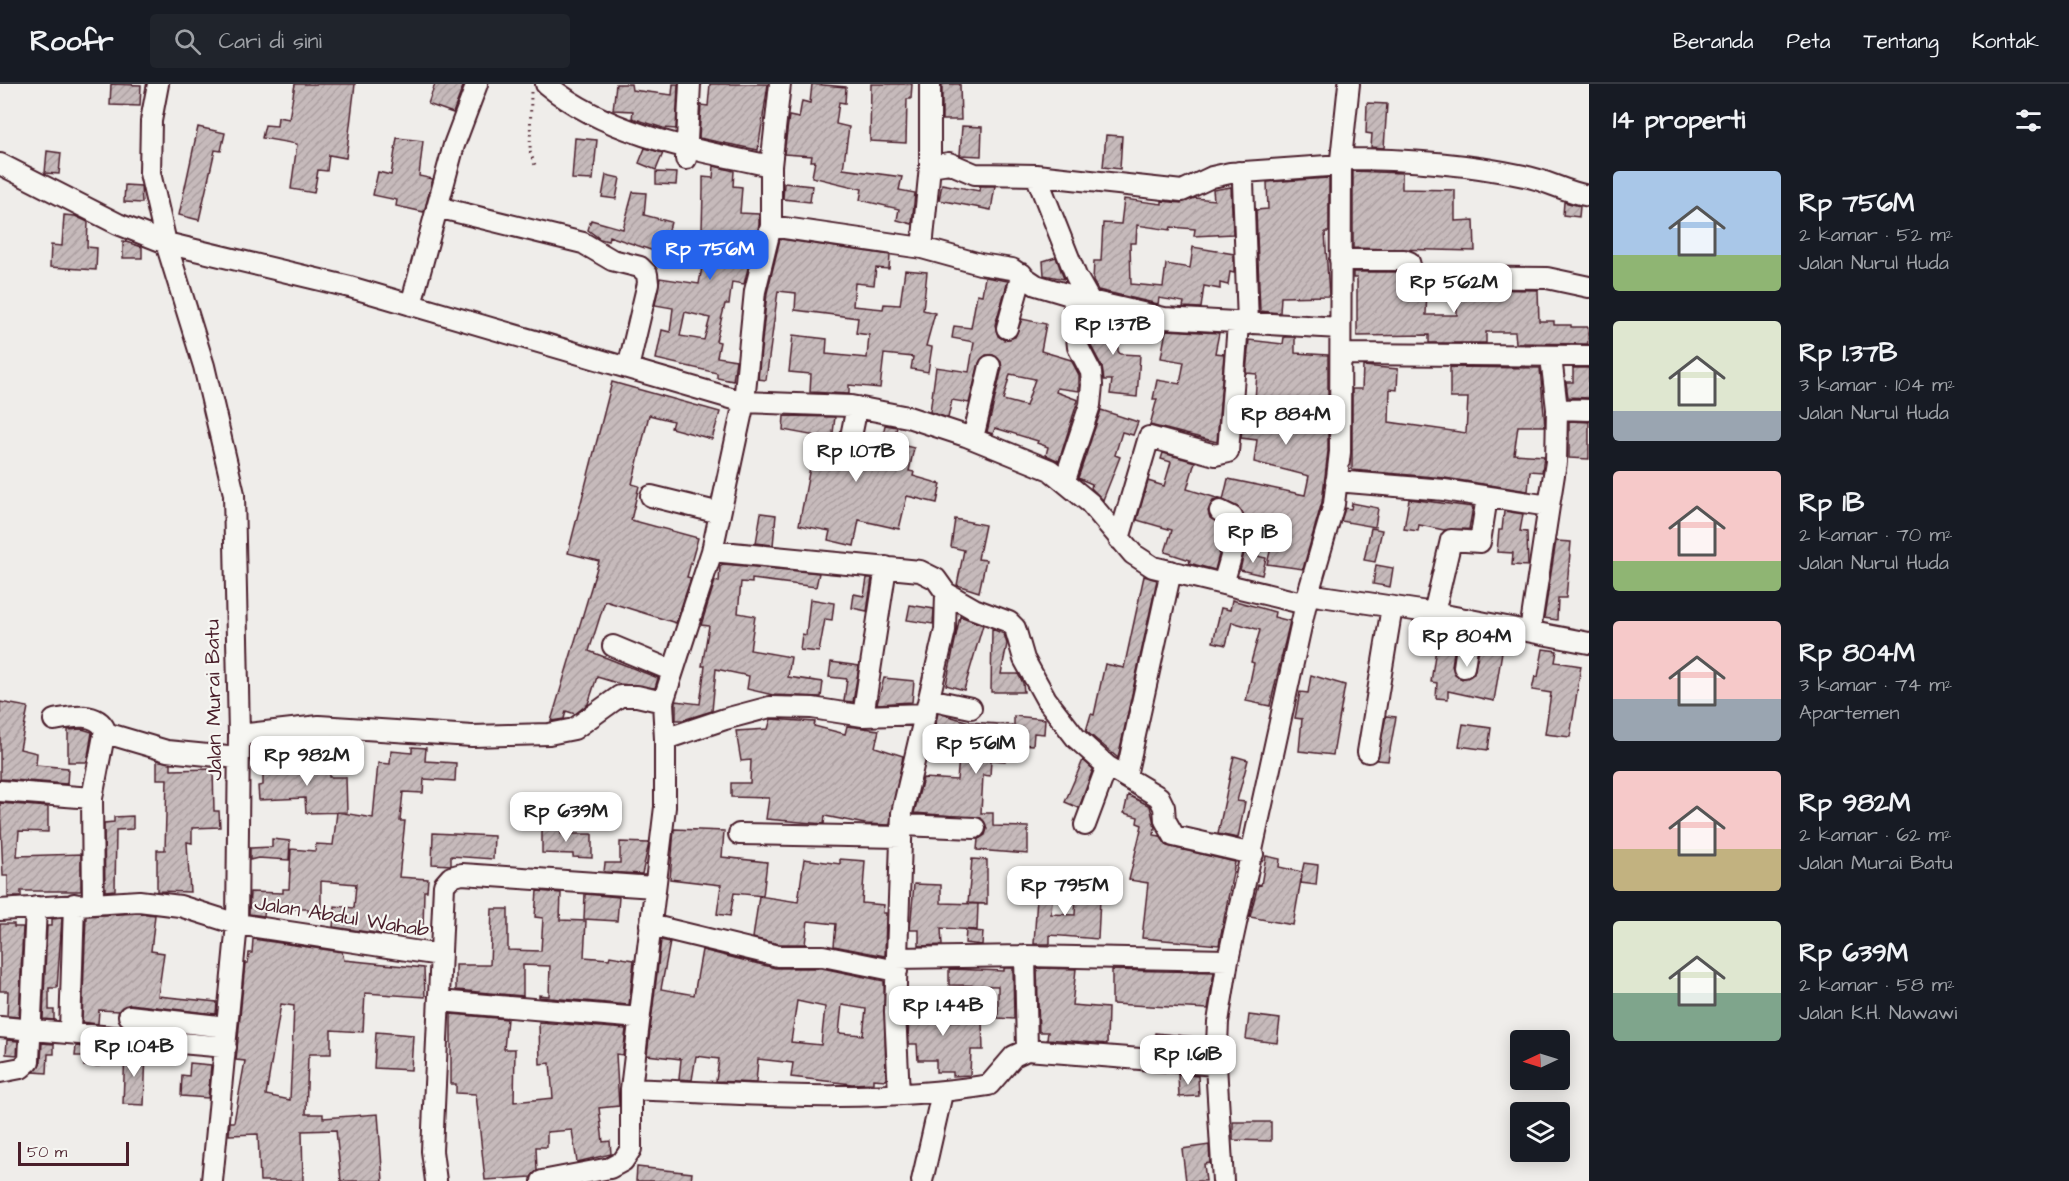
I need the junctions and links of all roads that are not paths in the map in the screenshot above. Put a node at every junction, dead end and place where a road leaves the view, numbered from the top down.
1 (158, 84) edge
2 (477, 84) edge
3 (546, 84) edge
4 (690, 84) edge
5 (780, 84) edge
6 (930, 84) edge
7 (1349, 84) edge
8 (687, 154) junction
9 (1341, 162) junction
10 (0, 164) edge
11 (771, 166) junction
12 (930, 166) junction
13 (1239, 172) junction
14 (1036, 175) junction
15 (1589, 196) edge
16 (437, 207) junction
17 (771, 226) junction
18 (158, 241) junction
19 (922, 248) junction
20 (1340, 260) junction
21 (1022, 274) junction
22 (1589, 287) edge
23 (1082, 299) junction
24 (411, 305) junction
25 (1243, 324) junction
26 (1007, 328) dead end
27 (1340, 328) junction
28 (1342, 354) junction
29 (1589, 356) edge
30 (1551, 357) junction
31 (990, 366) dead end
32 (627, 368) junction
33 (744, 402) junction
34 (857, 407) junction
35 (1557, 410) junction
36 (1589, 410) edge
37 (973, 438) junction
38 (849, 446) dead end
39 (1065, 480) junction
40 (1336, 481) junction
41 (651, 496) dead end
42 (1487, 497) junction
43 (1549, 507) junction
44 (1220, 512) dead end
45 (720, 513) junction
46 (1119, 539) junction
47 (712, 551) junction
48 (886, 567) junction
49 (1171, 571) junction
50 (1223, 584) junction
51 (946, 593) junction
52 (1307, 599) junction
53 (1392, 608) junction
54 (1434, 613) junction
55 (1471, 620) junction
56 (1530, 631) junction
57 (1589, 643) edge
58 (613, 646) dead end
59 (1464, 667) dead end
60 (673, 671) junction
61 (663, 702) junction
62 (927, 706) junction
63 (971, 708) dead end
64 (863, 716) junction
65 (54, 720) dead end
66 (106, 733) junction
67 (239, 735) junction
68 (665, 739) junction
69 (1368, 752) dead end
70 (238, 758) junction
71 (1107, 766) junction
72 (1126, 776) junction
73 (0, 791) edge
74 (92, 798) junction
75 (1085, 825) dead end
76 (975, 828) dead end
77 (902, 831) junction
78 (739, 834) dead end
79 (1253, 854) junction
80 (654, 887) junction
81 (83, 904) junction
82 (36, 907) junction
83 (0, 910) edge
84 (237, 924) junction
85 (650, 925) junction
86 (440, 955) junction
87 (1025, 956) junction
88 (1228, 960) junction
89 (897, 964) junction
90 (439, 1001) junction
91 (129, 1016) dead end
92 (640, 1018) junction
93 (0, 1027) edge
94 (227, 1027) junction
95 (31, 1031) junction
96 (70, 1031) junction
97 (226, 1047) junction
98 (1028, 1050) junction
99 (1215, 1065) junction
100 (0, 1072) edge
101 (631, 1089) junction
102 (942, 1093) junction
103 (899, 1094) junction
104 (212, 1181) edge
105 (436, 1181) edge
106 (542, 1181) edge
107 (922, 1181) edge
108 (1223, 1181) edge

1 - 18 street, Jalan Murai Batu
2 - 16 street
3 - 8 street
4 - 8 street
5 - 11 street
6 - 12 street
7 - 9 street
8 - 11 street
9 - 13 street
9 - 15 street
9 - 20 street
10 - 18 street
11 - 17 street
12 - 14 street
12 - 19 street
13 - 14 street
13 - 25 street
14 - 23 street
16 - 24 street
16 - 32 street
17 - 19 street
17 - 33 street
18 - 24 street
18 - 67 street, Jalan Murai Batu
19 - 21 street
20 - 22 street
20 - 27 street
21 - 23 street
21 - 26 street
23 - 25 street
23 - 39 street
24 - 32 street
25 - 27 street
25 - 46 street
27 - 28 street
28 - 30 street
28 - 40 street
29 - 30 street
30 - 35 street
31 - 37 street
32 - 33 street
33 - 34 street
33 - 45 street
34 - 37 street
34 - 38 street
35 - 36 street
35 - 43 street
37 - 39 street
39 - 46 street
40 - 42 street
40 - 52 street
41 - 45 street
42 - 43 street
42 - 54 street
43 - 56 street
44 - 50 street
45 - 47 street
46 - 49 street
47 - 48 street
47 - 60 street
48 - 51 street
48 - 64 street
49 - 50 street
49 - 72 street
50 - 52 street
51 - 62 street
51 - 71 street
52 - 53 street
52 - 79 street
53 - 54 street
53 - 69 street
54 - 55 street
55 - 56 street
55 - 59 street
56 - 57 street
58 - 60 street
60 - 61 street
61 - 67 street
61 - 68 street
62 - 63 street
62 - 64 street
62 - 77 street
64 - 68 street
65 - 66 street
66 - 70 street
66 - 74 street
67 - 70 street, Jalan Murai Batu
68 - 80 street
70 - 84 street, Jalan Murai Batu
71 - 72 street
71 - 75 street
72 - 79 street
73 - 74 street
74 - 81 street
76 - 77 street
77 - 78 street
77 - 89 street
79 - 88 street
80 - 85 street
80 - 86 street
81 - 82 street, Jalan Abdul Wahab
81 - 84 street, Jalan Abdul Wahab
81 - 96 street
82 - 83 street, Jalan Abdul Wahab
82 - 95 street
84 - 86 street, Jalan Abdul Wahab
84 - 94 street, Jalan Murai Batu
85 - 89 street
85 - 92 street
86 - 90 street
87 - 88 street
87 - 89 street
87 - 98 street
88 - 99 street
89 - 103 street
90 - 92 street
90 - 105 street
91 - 94 street
92 - 101 street
93 - 95 street
94 - 97 street, Jalan Murai Batu
95 - 96 street
95 - 100 street
96 - 97 street
97 - 104 street, Jalan Murai Batu
98 - 99 street
98 - 102 street
99 - 108 street
101 - 103 street
101 - 106 street
102 - 103 street
102 - 107 street

